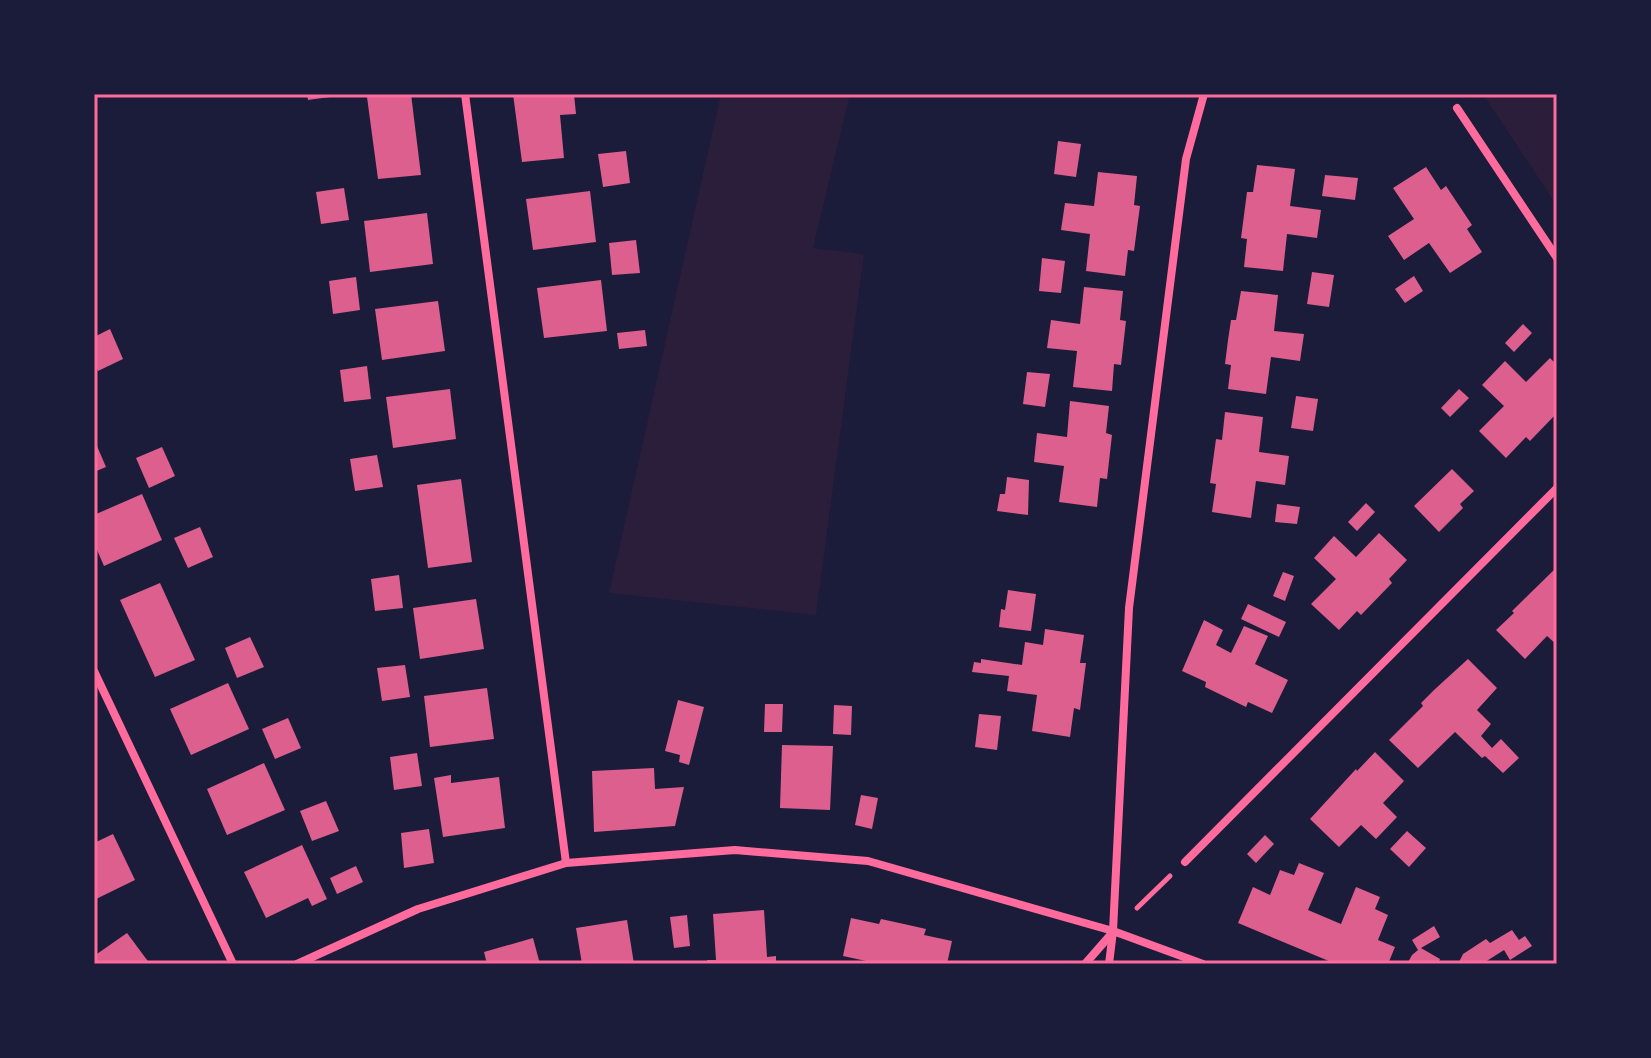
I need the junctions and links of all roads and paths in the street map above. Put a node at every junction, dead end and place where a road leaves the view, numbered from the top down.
1 (465, 94) edge
2 (1204, 94) edge
3 (1457, 108) dead end
4 (1557, 258) edge
5 (1557, 488) edge
6 (94, 671) edge
7 (1185, 862) joint
8 (566, 863) junction
9 (1113, 931) junction
10 (233, 964) edge
11 (297, 964) edge
12 (1085, 964) edge
13 (1109, 964) edge
14 (1203, 964) edge

1 - 8 street
2 - 9 street
3 - 4 street
5 - 7 street
6 - 10 street
7 - 9 path
8 - 9 street
8 - 11 street
9 - 12 street
9 - 13 street
9 - 14 street

